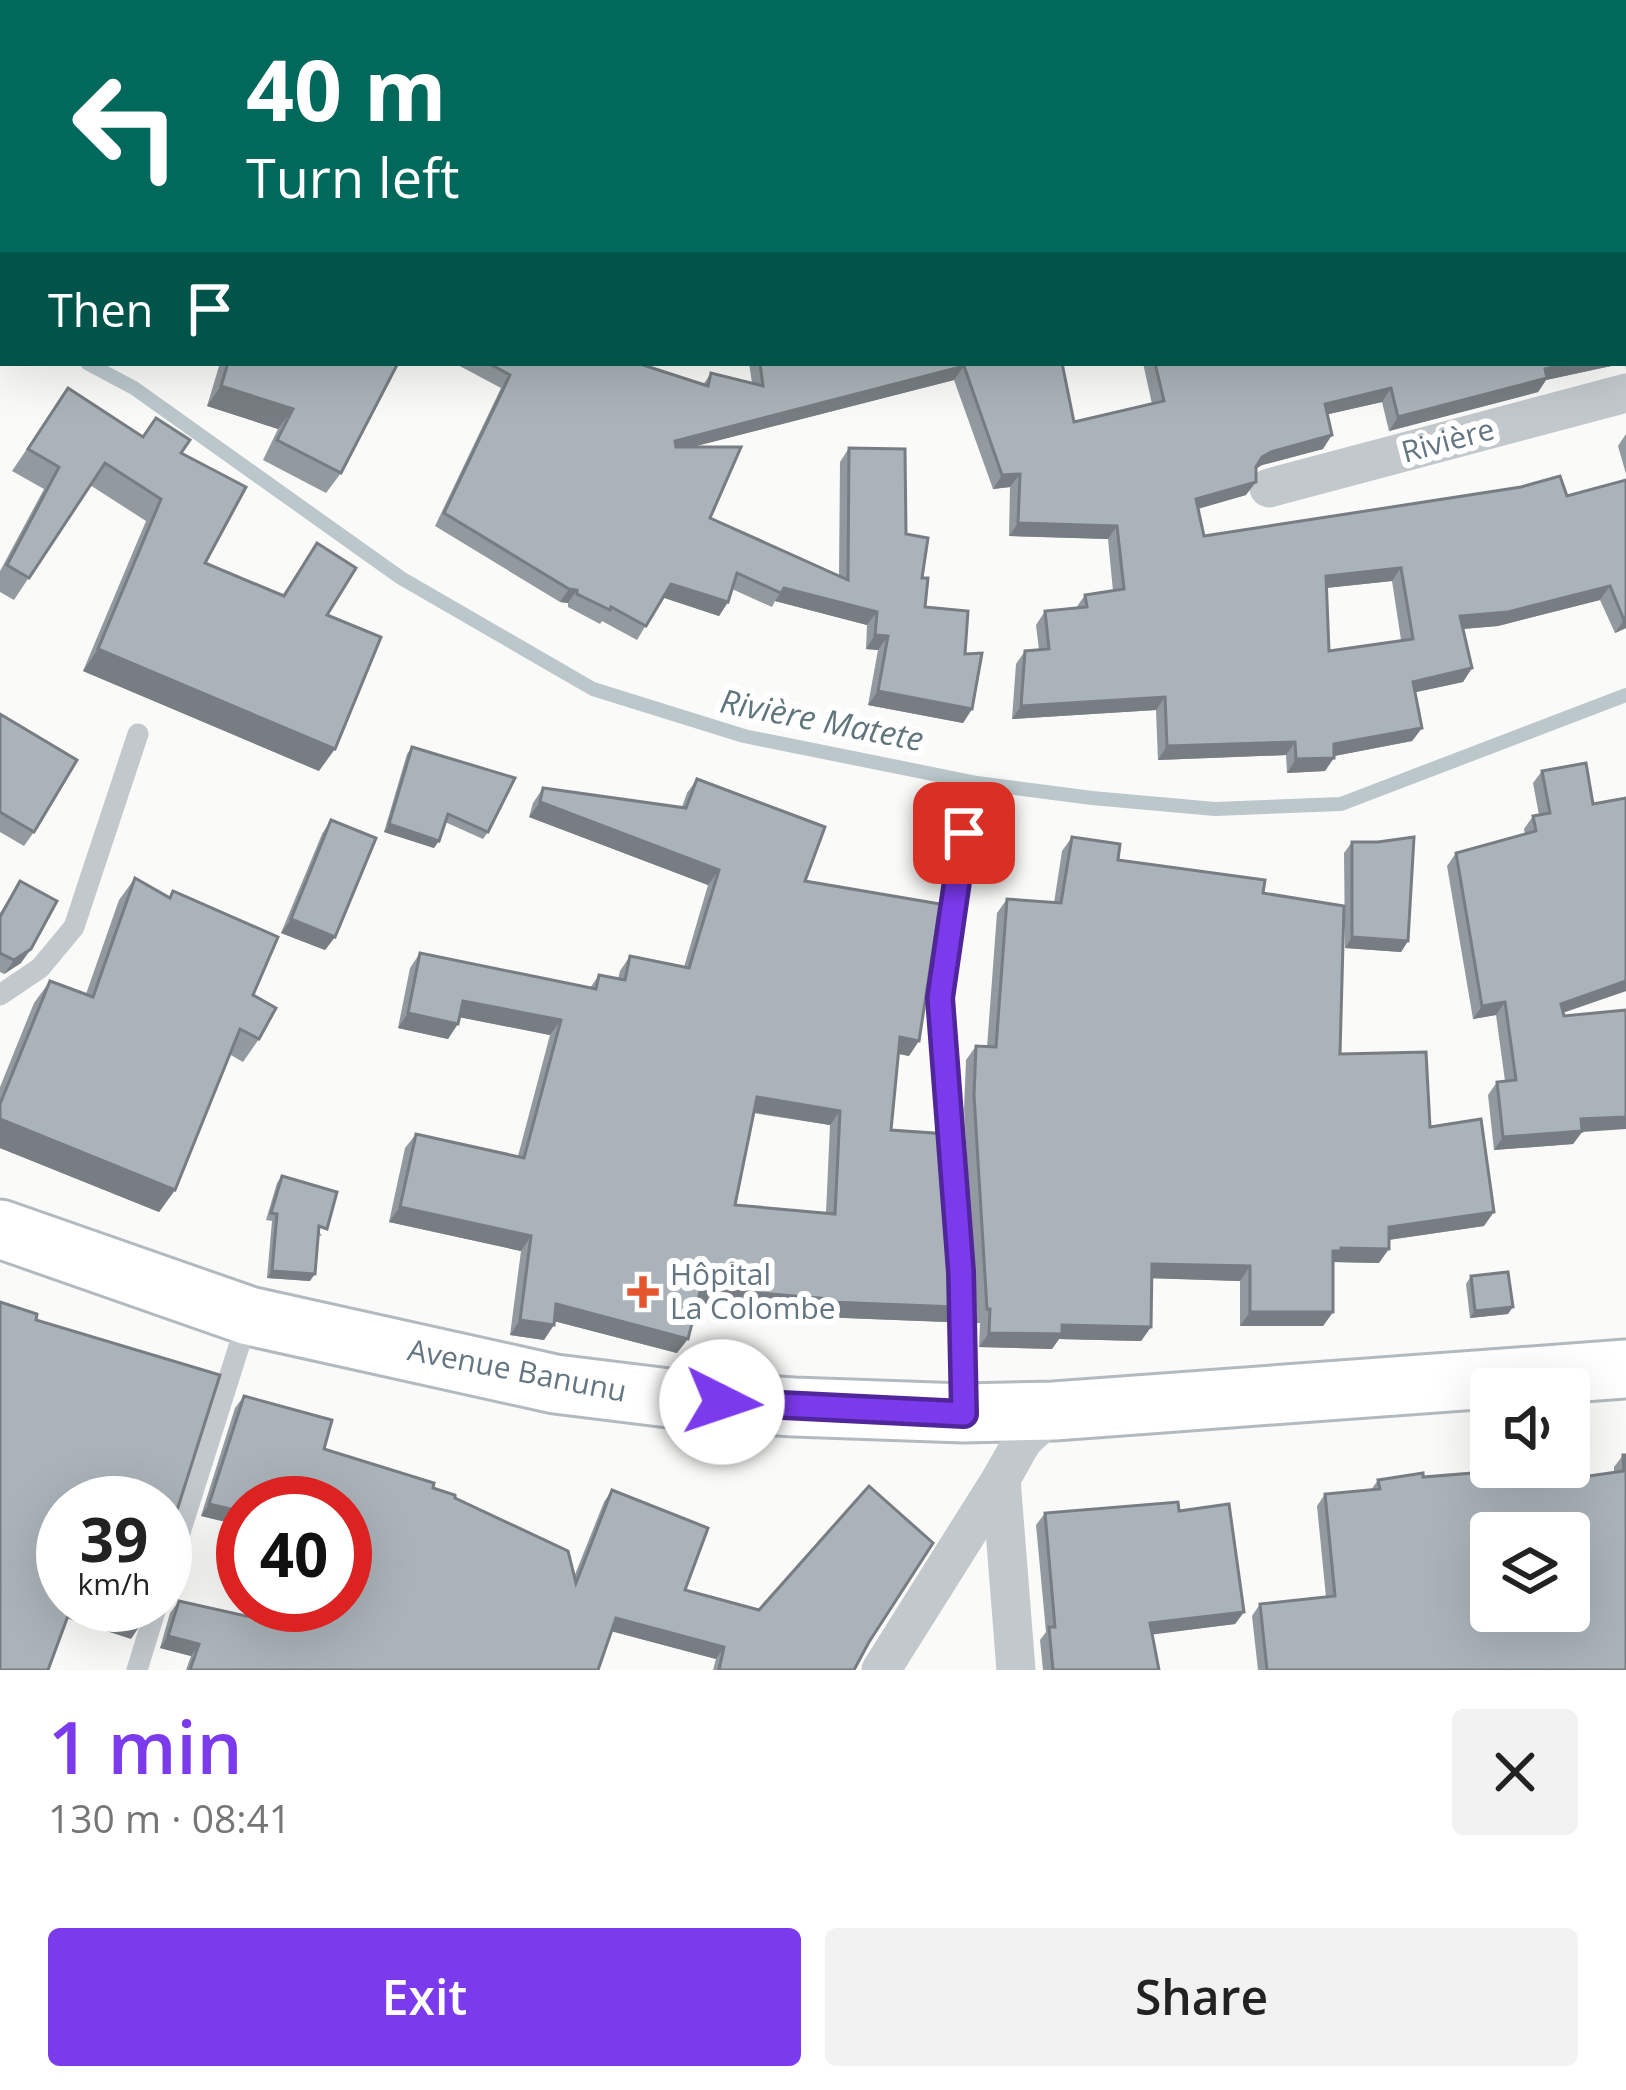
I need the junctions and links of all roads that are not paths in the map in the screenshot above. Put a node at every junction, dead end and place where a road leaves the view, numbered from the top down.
1 (1626, 393) edge
2 (1269, 488) dead end
3 (138, 734) dead end
4 (964, 833) dead end
5 (0, 995) edge
6 (0, 1228) edge
7 (249, 1316) junction
8 (1626, 1369) edge
9 (1054, 1411) junction
10 (964, 1414) junction
11 (1001, 1479) junction
12 (192, 1495) edge
13 (148, 1632) edge
14 (136, 1670) edge
15 (881, 1670) edge
16 (1016, 1670) edge

1 - 2 street, Rivière
3 - 5 lane
4 - 10 lane
6 - 7 street, Avenue Banunu
7 - 10 street, Avenue Banunu
7 - 12 lane
8 - 9 street, Avenue Banunu
9 - 10 street, Avenue Banunu
9 - 11 street
11 - 15 street
11 - 16 street
13 - 14 lane

